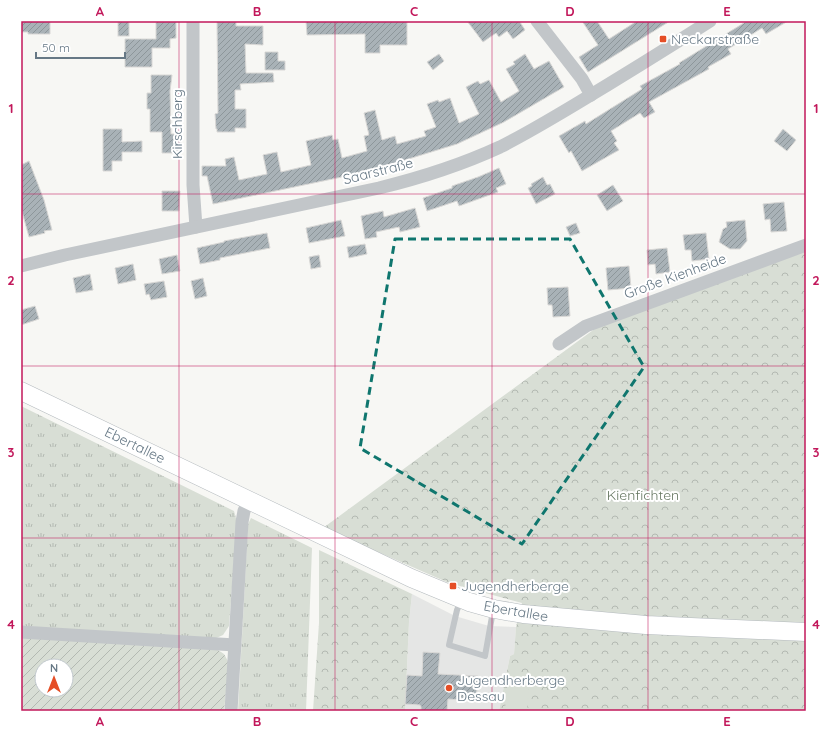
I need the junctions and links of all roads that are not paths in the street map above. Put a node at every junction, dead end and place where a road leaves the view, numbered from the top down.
1 (193, 21) edge
2 (537, 21) edge
3 (710, 21) edge
4 (591, 94) junction
5 (196, 227) junction
6 (806, 245) edge
7 (22, 264) edge
8 (559, 344) dead end
9 (21, 391) edge
10 (249, 500) junction
11 (461, 600) junction
12 (494, 609) junction
13 (21, 632) edge
14 (806, 632) edge
15 (235, 645) junction
16 (231, 711) edge

1 - 5 street, Kirschberg
2 - 4 street
3 - 4 street, Saarstraße
4 - 5 street, Saarstraße
5 - 7 street, Saarstraße
6 - 8 street, Große Kienheide
9 - 10 street, Ebertallee
10 - 11 street, Ebertallee
10 - 15 street
11 - 12 street, Ebertallee
11 - 12 lane
12 - 14 street, Ebertallee
13 - 15 street
15 - 16 street

